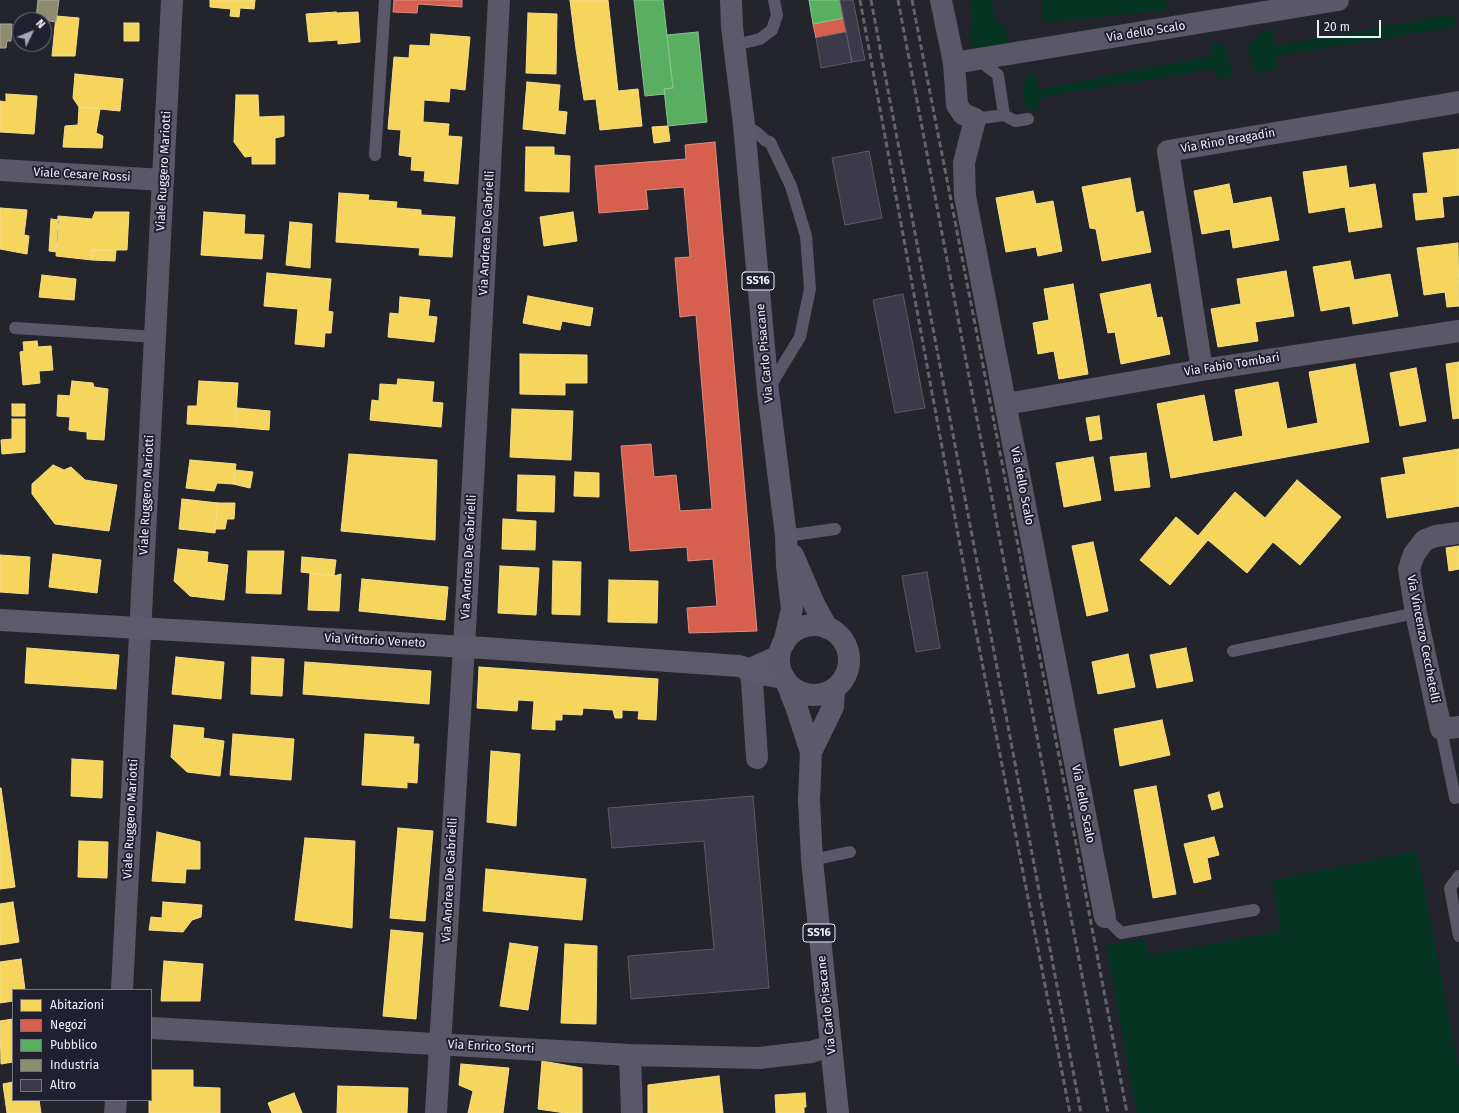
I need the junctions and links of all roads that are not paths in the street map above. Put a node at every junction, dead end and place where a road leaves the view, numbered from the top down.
1 (172, 0) edge
2 (385, 0) edge
3 (499, 0) edge
4 (718, 0) edge
5 (730, 0) edge
6 (774, 0) edge
7 (941, 0) edge
8 (1338, 0) edge
9 (733, 36) junction
10 (979, 60) junction
11 (954, 63) junction
12 (1459, 102) edge
13 (1004, 115) junction
14 (975, 119) junction
15 (1028, 119) dead end
16 (744, 125) junction
17 (375, 155) dead end
18 (0, 170) edge
19 (163, 180) junction
20 (15, 328) dead end
21 (1459, 331) edge
22 (155, 337) junction
23 (1202, 370) junction
24 (768, 391) junction
25 (1006, 404) junction
26 (834, 529) dead end
27 (1459, 533) edge
28 (786, 536) junction
29 (1416, 612) junction
30 (0, 620) edge
31 (140, 627) junction
32 (827, 628) junction
33 (464, 646) junction
34 (781, 650) junction
35 (1233, 651) dead end
36 (750, 669) junction
37 (785, 679) junction
38 (834, 690) junction
39 (1450, 728) edge
40 (811, 752) junction
41 (758, 758) dead end
42 (1455, 798) dead end
43 (850, 852) dead end
44 (812, 860) junction
45 (1459, 876) edge
46 (1456, 908) edge
47 (1254, 910) dead end
48 (1105, 917) joint
49 (1459, 936) edge
50 (122, 989) edge
51 (152, 1028) edge
52 (440, 1044) junction
53 (831, 1046) junction
54 (630, 1055) junction
55 (116, 1101) edge
56 (115, 1113) edge
57 (436, 1113) edge
58 (632, 1113) edge
59 (838, 1113) edge

1 - 19 street, Viale Ruggero Mariotti
2 - 17 lane
3 - 33 street, Via Andrea De Gabrielli
4 - 9 main road
5 - 9 main road, Via Carlo Pisacane
6 - 9 lane
7 - 11 street
8 - 10 street, Via dello Scalo
9 - 16 main road, Via Carlo Pisacane / SS16
10 - 11 street, Via dello Scalo
10 - 13 lane
11 - 14 street
12 - 23 street, Via Rino Bragadin
13 - 14 lane
13 - 15 lane
14 - 25 street, Via dello Scalo
16 - 24 main road, Via Carlo Pisacane / SS16
16 - 24 lane
18 - 19 street, Viale Cesare Rossi
19 - 22 street, Viale Ruggero Mariotti
20 - 22 lane
21 - 23 street, Via Fabio Tombari
22 - 31 street, Viale Ruggero Mariotti
23 - 25 street, Via Fabio Tombari
24 - 28 main road, Via Carlo Pisacane / SS16
25 - 48 street, Via dello Scalo
26 - 28 lane
27 - 29 street, Via Vincenzo Cecchetelli
28 - 32 main road, Via Carlo Pisacane / SS16
28 - 34 main road, Via Carlo Pisacane / SS16
29 - 35 lane
29 - 39 street, Via Vincenzo Cecchetelli
30 - 31 street, Via Vittorio Veneto
31 - 33 street, Via Vittorio Veneto
31 - 50 street, Viale Ruggero Mariotti
32 - 34 main road
32 - 38 main road, Via Carlo Pisacane / SS16
33 - 36 street, Via Vittorio Veneto
33 - 52 street, Via Andrea De Gabrielli
34 - 36 street
34 - 37 main road, Via Carlo Pisacane / SS16
36 - 37 street, Via Vittorio Veneto
36 - 41 street
37 - 38 main road
37 - 40 main road, Via Carlo Pisacane / SS16
38 - 40 main road, Via Carlo Pisacane / SS16
39 - 42 lane
40 - 44 main road, Via Carlo Pisacane / SS16
43 - 44 lane
44 - 53 main road, Via Carlo Pisacane / SS16
45 - 46 lane
46 - 49 lane
47 - 48 lane
51 - 52 street, Via Enrico Storti
52 - 54 street, Via Enrico Storti
52 - 57 street, Via Andrea De Gabrielli
53 - 54 street, Via Enrico Storti
53 - 59 main road, Via Carlo Pisacane / SS16
54 - 58 street
55 - 56 street

